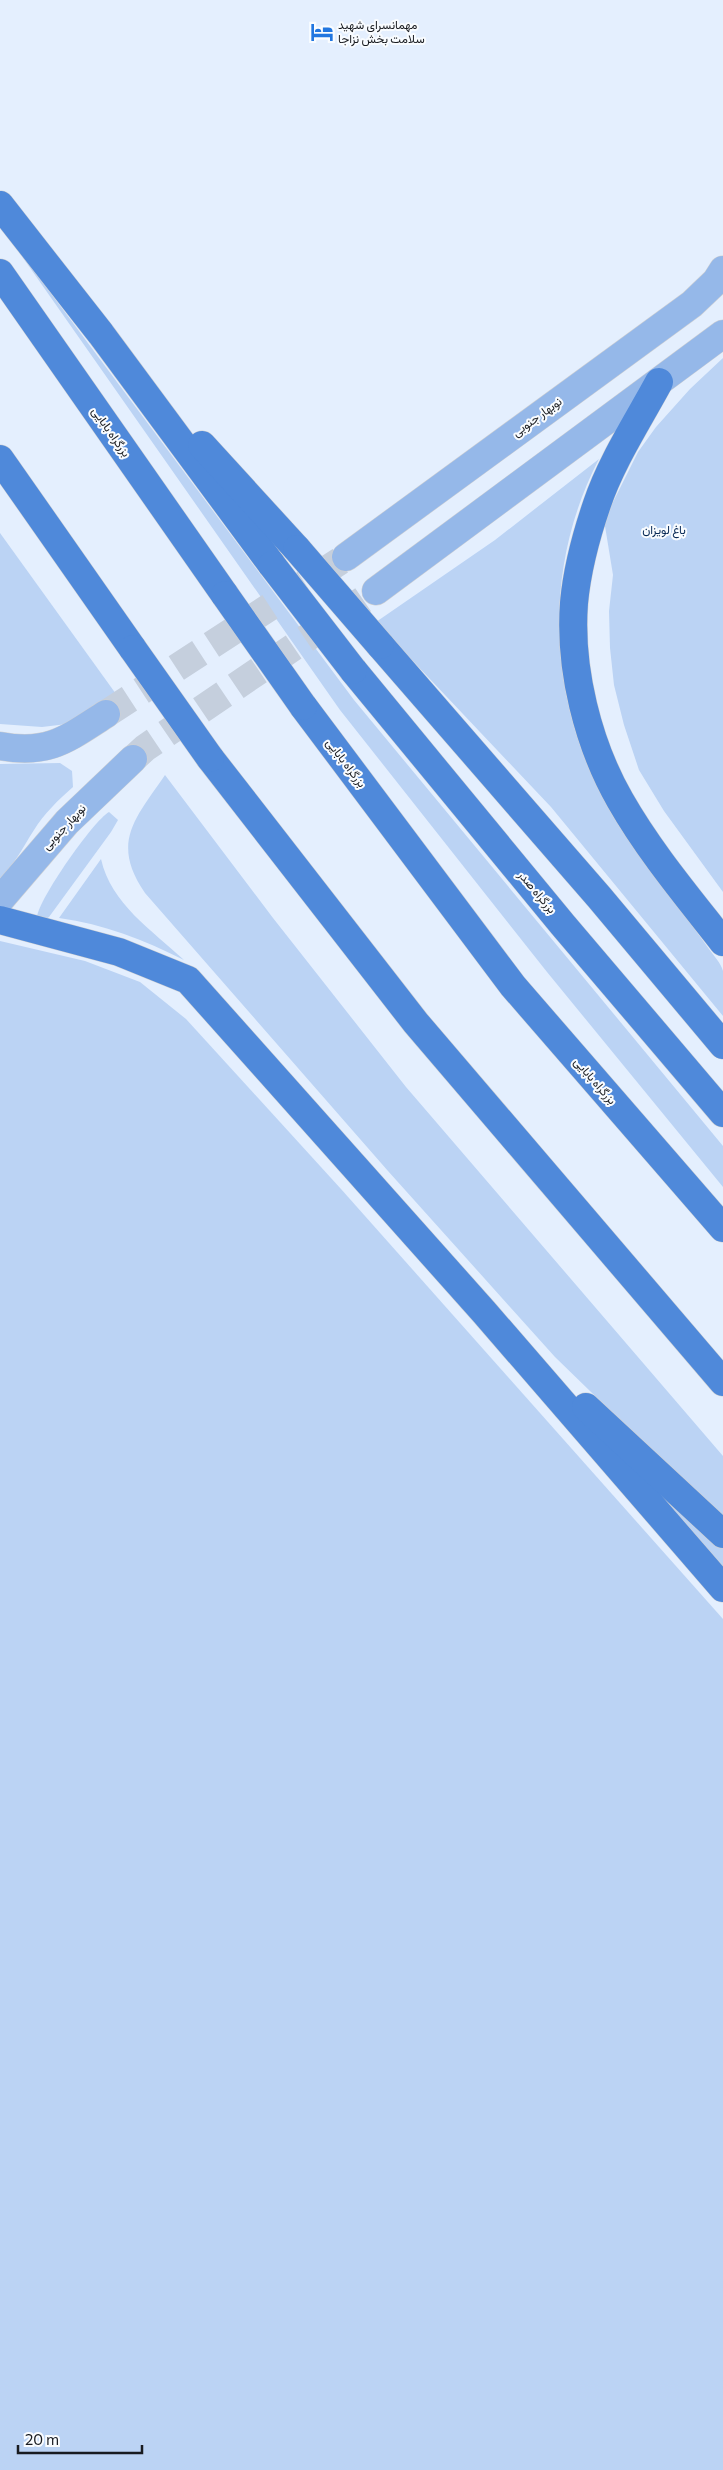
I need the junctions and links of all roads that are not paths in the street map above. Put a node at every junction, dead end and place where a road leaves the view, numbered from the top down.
1 (0, 204) edge
2 (723, 270) edge
3 (0, 273) edge
4 (101, 334) junction
5 (723, 334) edge
6 (659, 382) junction
7 (0, 459) edge
8 (346, 557) tunnel mouth
9 (376, 591) tunnel mouth
10 (106, 714) tunnel mouth
11 (0, 746) edge
12 (133, 759) tunnel mouth
13 (0, 900) edge
14 (0, 920) edge
15 (723, 942) edge
16 (723, 1045) edge
17 (723, 1113) edge
18 (723, 1228) edge
19 (484, 1312) junction
20 (723, 1382) edge
21 (723, 1534) edge
22 (723, 1588) edge

1 - 4 highway
2 - 8 main road, نوبهار جنوبی
3 - 18 highway, بزرگراه بابایی, bridge
4 - 16 highway, bridge
4 - 17 highway, بزرگراه صدر, bridge
5 - 6 main road
6 - 9 main road
6 - 15 highway
7 - 20 highway, bridge
10 - 11 main road
12 - 13 main road, نوبهار جنوبی
14 - 19 highway
19 - 21 highway
19 - 22 highway

